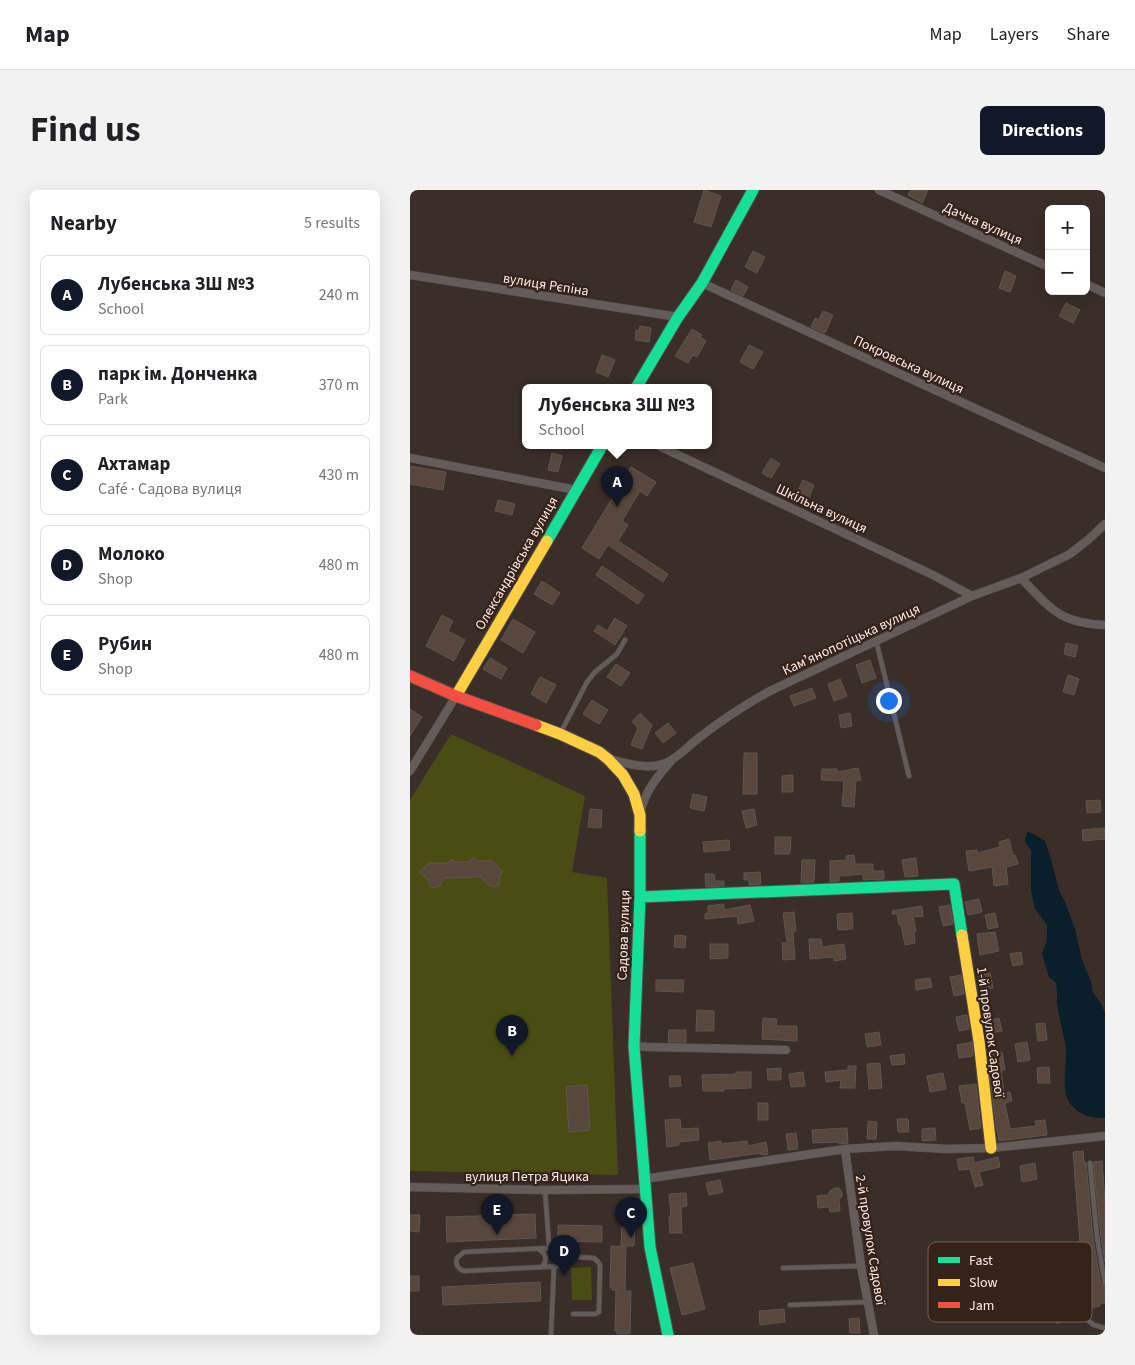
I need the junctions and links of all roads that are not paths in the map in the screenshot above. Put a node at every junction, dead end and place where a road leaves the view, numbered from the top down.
1 (753, 190) edge
2 (879, 190) edge
3 (1045, 265) edge
4 (410, 275) edge
5 (702, 283) junction
6 (1090, 286) edge
7 (1105, 293) edge
8 (678, 317) junction
9 (638, 384) edge
10 (600, 449) edge
11 (665, 449) edge
12 (410, 458) edge
13 (1105, 468) edge
14 (576, 490) junction
15 (1105, 524) edge
16 (1021, 578) junction
17 (972, 596) junction
18 (1105, 625) edge
19 (625, 640) dead end
20 (876, 640) junction
21 (410, 677) edge
22 (456, 696) junction
23 (560, 734) junction
24 (608, 759) junction
25 (672, 759) junction
26 (410, 771) edge
27 (909, 776) dead end
28 (640, 815) junction
29 (640, 897) junction
30 (634, 1046) junction
31 (786, 1050) dead end
32 (1105, 1136) edge
33 (991, 1148) junction
34 (845, 1150) junction
35 (1090, 1163) dead end
36 (644, 1184) junction
37 (410, 1187) edge
38 (545, 1190) junction
39 (550, 1248) junction
40 (538, 1249) junction
41 (562, 1266) dead end
42 (861, 1266) junction
43 (554, 1267) junction
44 (541, 1268) junction
45 (783, 1268) dead end
46 (1105, 1284) edge
47 (868, 1302) junction
48 (790, 1305) dead end
49 (573, 1314) dead end
50 (1090, 1322) edge
51 (1105, 1328) edge
52 (551, 1335) edge
53 (668, 1335) edge
54 (874, 1335) edge

1 - 5 main road
2 - 3 street, Дачна вулиця
4 - 8 street, вулиця Рєпіна
5 - 8 main road
5 - 13 street, Покровська вулиця
6 - 7 street
8 - 9 main road
10 - 14 main road, Олександрівська вулиця
11 - 17 street, Шкільна вулиця
12 - 14 street
14 - 22 main road, Олександрівська вулиця
15 - 16 street, Камʼянопотіцька вулиця
16 - 17 street, Камʼянопотіцька вулиця
16 - 18 street
17 - 20 street, Камʼянопотіцька вулиця
19 - 23 lane
20 - 25 street, Камʼянопотіцька вулиця
20 - 27 lane
21 - 22 main road, Садова вулиця
22 - 23 main road, Садова вулиця
22 - 26 street
23 - 24 main road, Садова вулиця
24 - 25 street, Камʼянопотіцька вулиця
24 - 28 main road, Садова вулиця
25 - 28 street
28 - 29 main road, Садова вулиця
29 - 30 main road, Садова вулиця
29 - 33 main road, 1-й провулок Садової
30 - 31 street
30 - 36 main road, Садова вулиця
32 - 33 street
33 - 34 street
34 - 36 street
34 - 42 street, 2-й провулок Садової
35 - 46 lane
36 - 38 street, вулиця Петра Яцика
36 - 53 main road, Садова вулиця
37 - 38 street, вулиця Петра Яцика
38 - 39 lane
39 - 40 lane
39 - 49 lane
40 - 44 lane
40 - 44 lane
41 - 43 lane
42 - 45 lane
42 - 47 street, 2-й провулок Садової
43 - 44 lane
43 - 52 lane
47 - 48 lane
47 - 54 street, 2-й провулок Садової
50 - 51 lane

